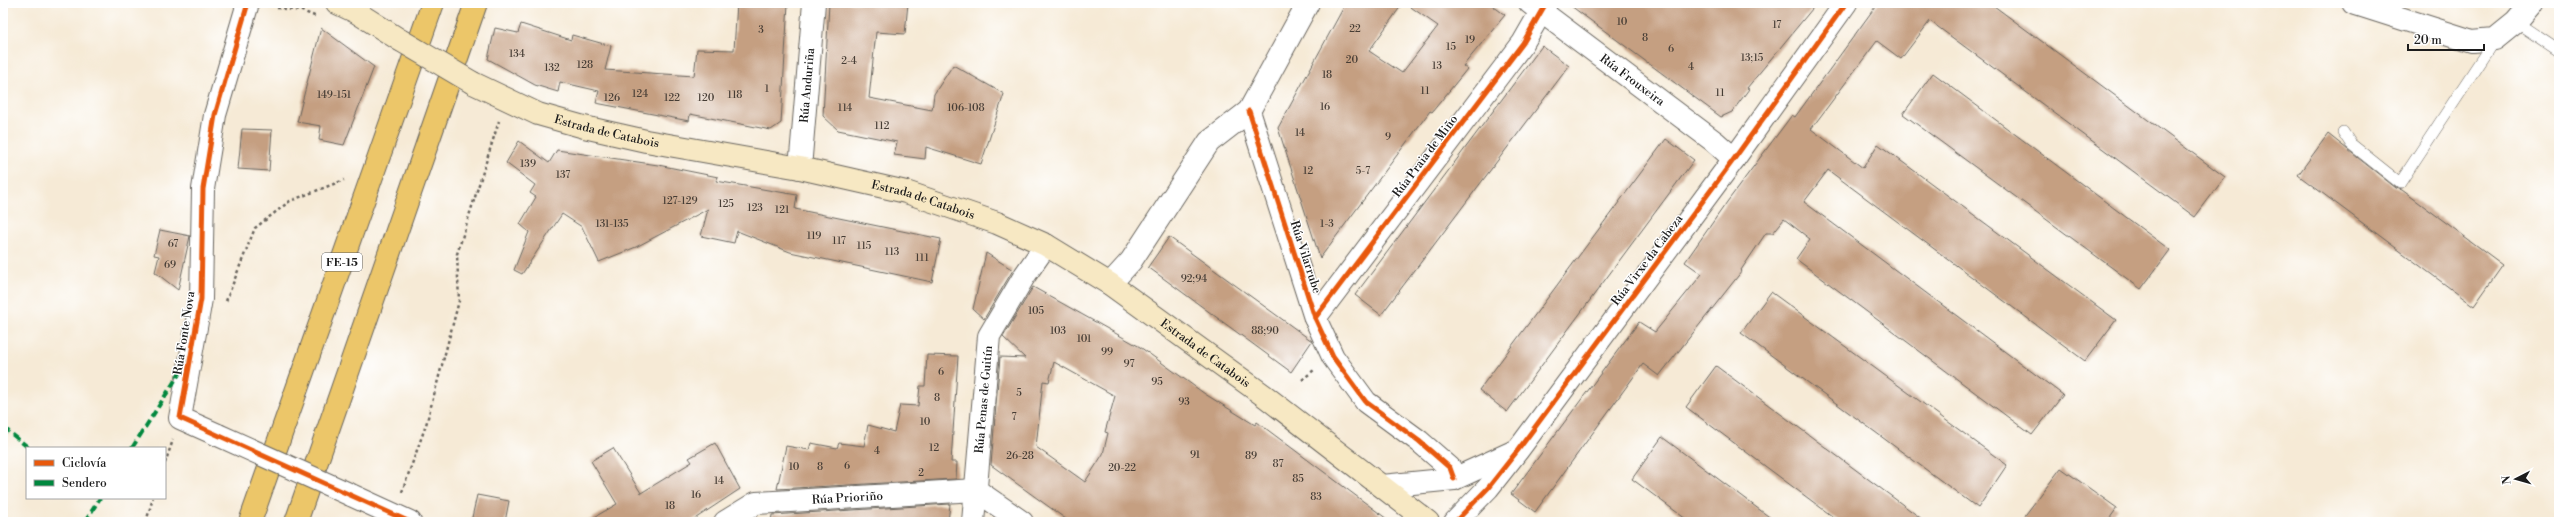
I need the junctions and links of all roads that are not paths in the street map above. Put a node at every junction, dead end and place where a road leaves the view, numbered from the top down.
1 (248, 3) edge
2 (337, 3) edge
3 (433, 3) edge
4 (476, 3) edge
5 (814, 3) edge
6 (1308, 3) edge
7 (1846, 3) edge
8 (2353, 3) edge
9 (2532, 3) edge
10 (1539, 6) edge
11 (353, 7) edge
12 (2516, 22) junction
13 (2495, 39) junction
14 (2559, 51) edge
15 (1249, 111) junction
16 (2342, 132) dead end
17 (1734, 159) junction
18 (800, 168) junction
19 (1046, 245) junction
20 (1110, 284) junction
21 (1315, 318) junction
22 (1518, 450) junction
23 (1454, 479) junction
24 (1382, 486) junction
25 (976, 490) junction
26 (402, 518) edge
27 (250, 522) edge
28 (296, 522) edge
29 (725, 522) edge
30 (973, 522) edge
31 (1022, 522) edge
32 (1428, 522) edge
33 (1455, 522) edge

1 - 26 street, Rúa Fonte Nova, bridge
2 - 11 main road, Estrada de Catabois
3 - 27 highway, FE-15
4 - 28 highway
5 - 18 street, Rúa Anduriña
6 - 15 street
7 - 17 street, Rúa Virxe da Cabeza
8 - 13 street
9 - 12 street
10 - 17 street, Rúa Frouxeira
10 - 21 street, Rúa Praia de Miño
11 - 18 main road, Estrada de Catabois, bridge
12 - 13 street
12 - 14 lane
13 - 16 lane
15 - 20 street
15 - 21 street, Rúa Vilarrube
17 - 22 street, Rúa Virxe da Cabeza
18 - 19 main road, Estrada de Catabois
19 - 20 main road, Estrada de Catabois
19 - 25 street, Rúa Penas de Guitín
20 - 24 main road, Estrada de Catabois
21 - 23 street, Rúa Vilarrube
22 - 23 street
22 - 33 street, Rúa Virxe da Cabeza
23 - 24 street
24 - 32 main road, Estrada de Catabois
25 - 29 street, Rúa Prioriño
25 - 30 street, Rúa Penas de Guitín
25 - 31 street

